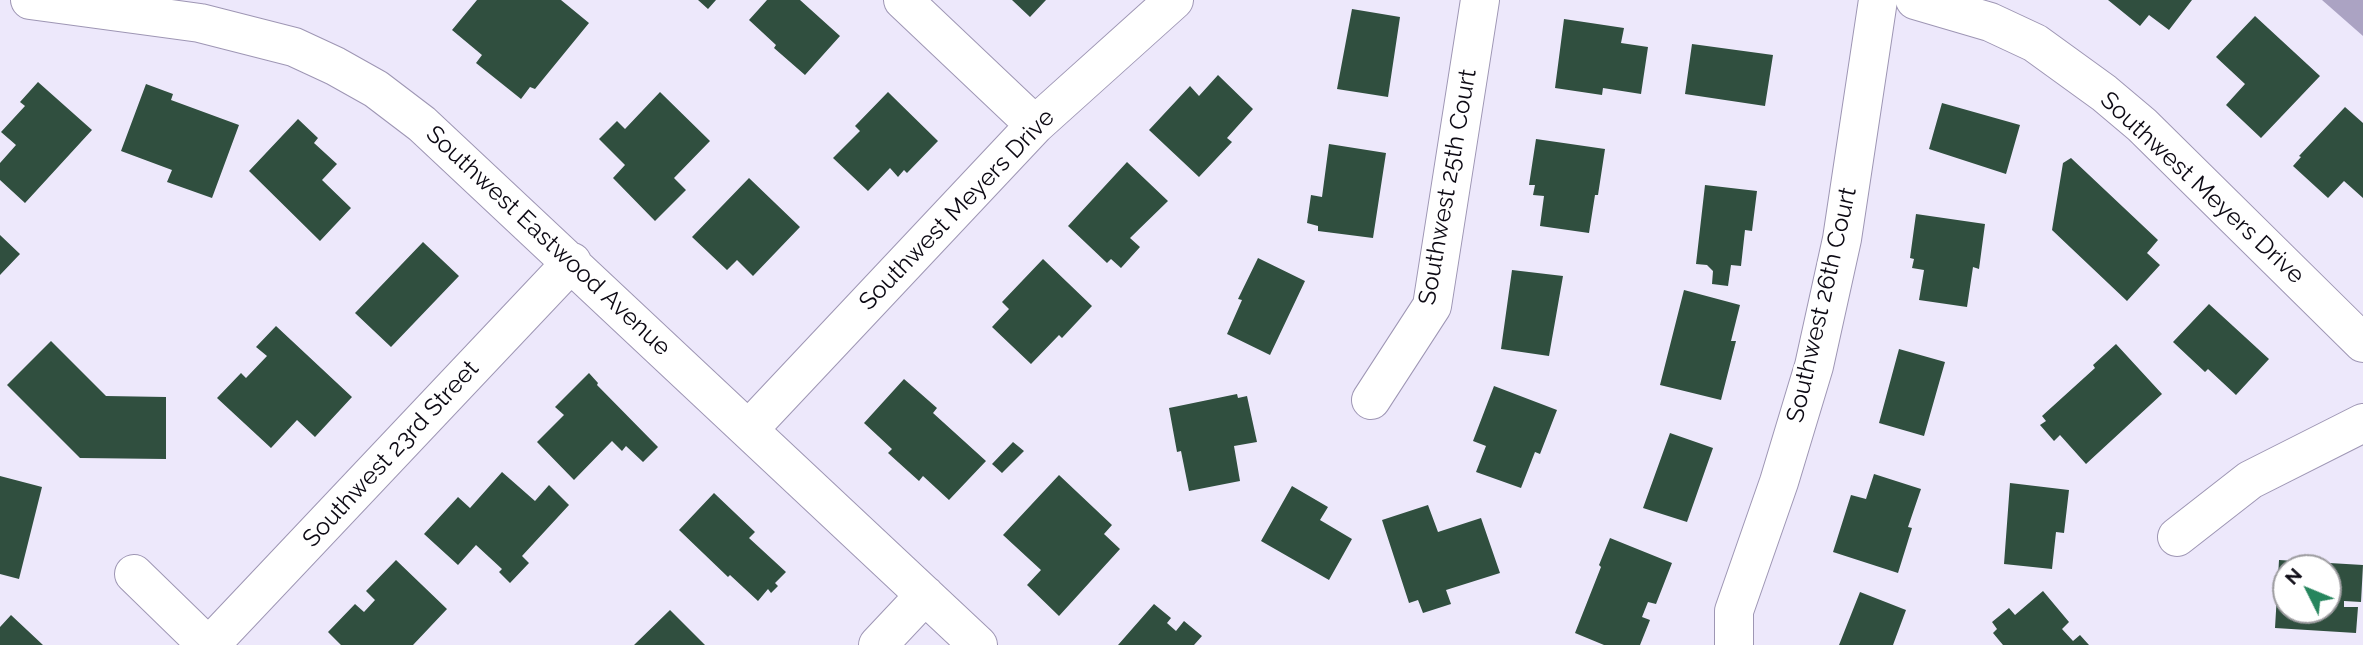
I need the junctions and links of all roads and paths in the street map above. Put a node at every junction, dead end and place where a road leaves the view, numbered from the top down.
1 (30, 0) edge
2 (903, 0) edge
3 (1174, 0) edge
4 (1480, 0) edge
5 (1878, 0) edge
6 (1915, 0) edge
7 (124, 6) edge
8 (1035, 125) junction
9 (572, 262) junction
10 (2363, 342) edge
11 (1371, 400) dead end
12 (2363, 423) edge
13 (749, 429) junction
14 (2177, 537) dead end
15 (134, 574) dead end
16 (925, 595) junction
17 (209, 645) edge
18 (878, 645) edge
19 (978, 645) edge
20 (1734, 645) edge

1 - 7 street, Southwest Eastwood Avenue
2 - 8 street
3 - 8 street, Southwest Meyers Drive
4 - 11 street, Southwest 25th Court
5 - 20 street, Southwest 26th Court
6 - 10 street, Southwest Meyers Drive
7 - 9 street, Southwest Eastwood Avenue
8 - 13 street, Southwest Meyers Drive
9 - 13 street, Southwest Eastwood Avenue
9 - 17 street, Southwest 23rd Street
12 - 14 street
13 - 16 street, Southwest Eastwood Avenue
15 - 17 street, Southwest 23rd Street
16 - 18 street
16 - 19 street, Southwest Eastwood Avenue

